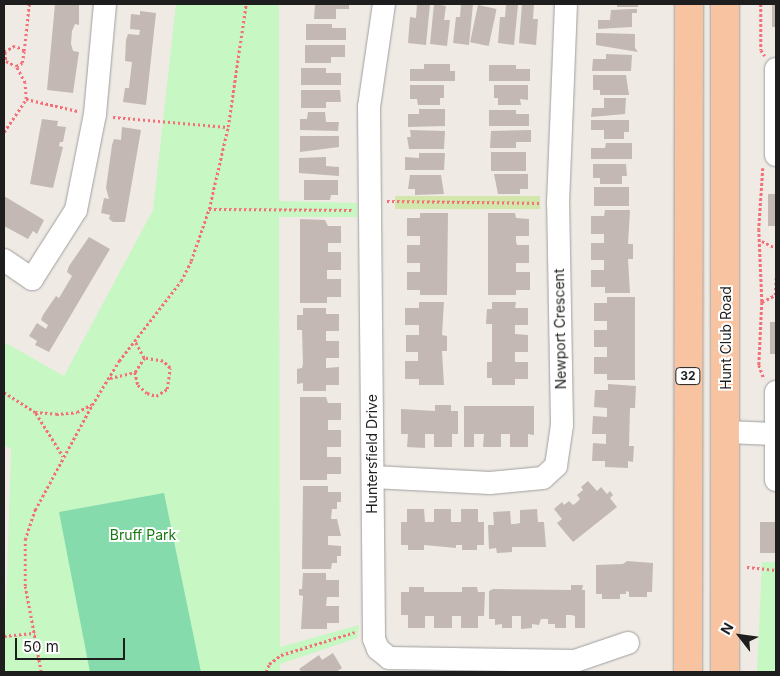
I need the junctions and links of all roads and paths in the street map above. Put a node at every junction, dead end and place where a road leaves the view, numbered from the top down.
1 (29, 4) edge
2 (105, 4) edge
3 (246, 4) edge
4 (384, 4) edge
5 (566, 4) edge
6 (689, 4) edge
7 (725, 4) edge
8 (761, 4) edge
9 (24, 51) junction
10 (5, 62) edge
11 (774, 65) edge
12 (16, 66) junction
13 (26, 99) junction
14 (95, 114) junction
15 (228, 127) junction
16 (4, 132) edge
17 (776, 154) edge
18 (762, 241) junction
19 (776, 248) edge
20 (4, 260) edge
21 (776, 276) edge
22 (776, 295) edge
23 (762, 302) junction
24 (134, 341) junction
25 (144, 358) junction
26 (135, 372) junction
27 (108, 379) junction
28 (4, 392) edge
29 (776, 393) edge
30 (92, 405) junction
31 (35, 412) junction
32 (726, 432) junction
33 (775, 434) edge
34 (63, 456) junction
35 (373, 477) junction
36 (776, 480) edge
37 (747, 567) dead end
38 (776, 570) edge
39 (373, 627) junction
40 (35, 633) junction
41 (4, 636) edge
42 (628, 643) dead end
43 (41, 672) edge
44 (266, 672) edge
45 (688, 672) edge
46 (725, 672) edge

1 - 9 path
2 - 14 street
3 - 15 path
4 - 35 street, Huntersfield Drive
5 - 35 street, Newport Crescent
6 - 45 main road, 32
7 - 32 main road, Hunt Club Road
8 - 11 path
9 - 10 path
9 - 12 path
10 - 12 path
11 - 17 street
12 - 13 path
13 - 14 path
13 - 16 path
14 - 15 path
14 - 20 street
15 - 24 path
17 - 18 path
18 - 19 path
18 - 23 path
21 - 22 path
22 - 23 path
23 - 29 path
24 - 25 path
24 - 27 path
25 - 26 path
25 - 26 path
26 - 27 path
27 - 30 path
28 - 31 path
29 - 33 street
30 - 31 path
30 - 34 path
31 - 34 path
32 - 33 street
32 - 46 main road, Hunt Club Road
33 - 36 street
34 - 40 path
35 - 39 street, Huntersfield Drive
37 - 38 path
39 - 42 street, Huntersfield Drive
39 - 44 path
40 - 41 path
40 - 43 path

